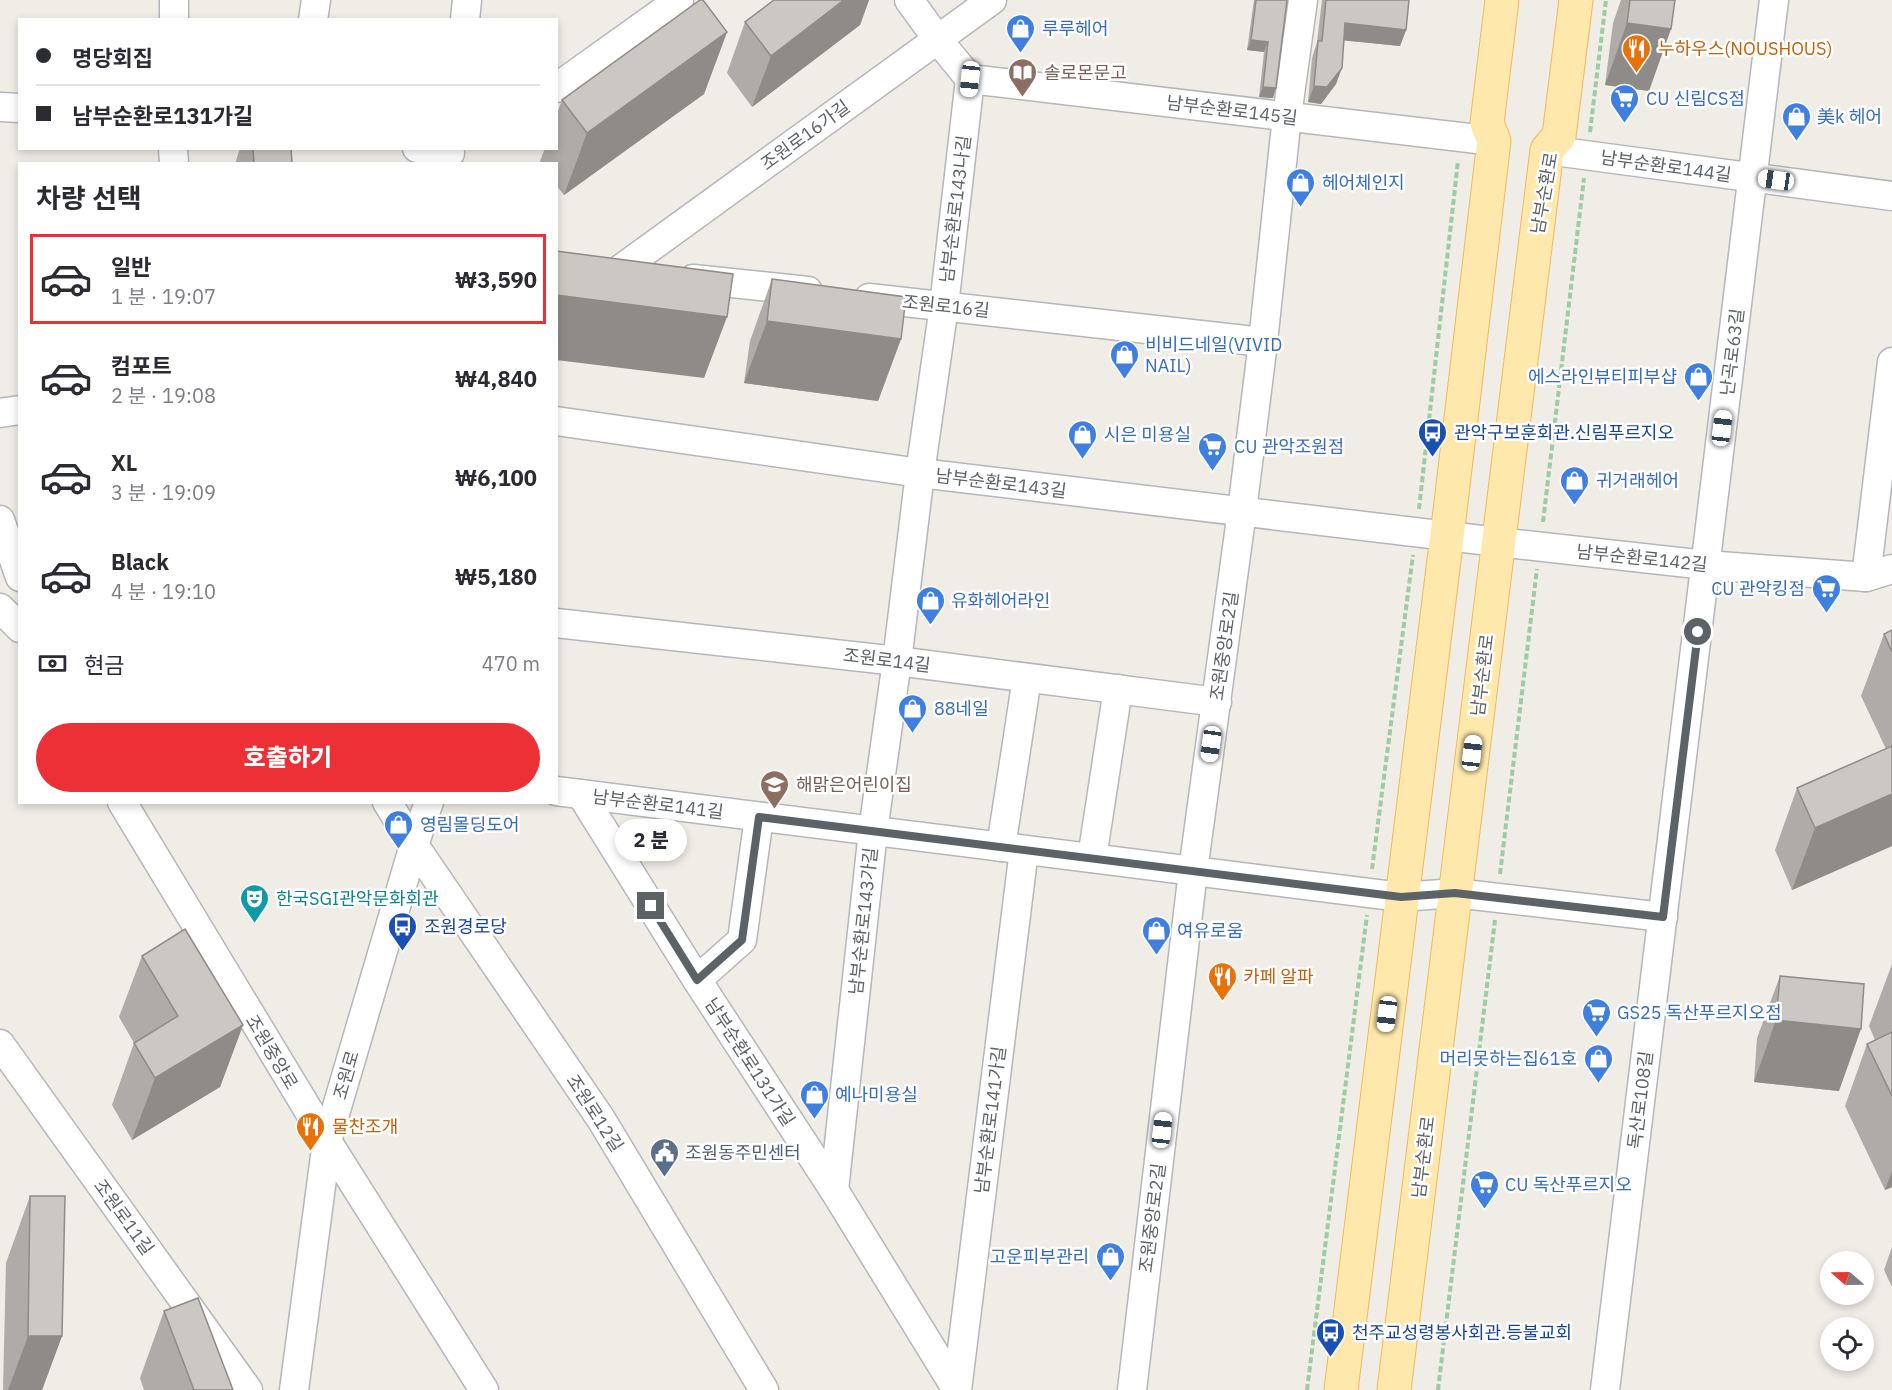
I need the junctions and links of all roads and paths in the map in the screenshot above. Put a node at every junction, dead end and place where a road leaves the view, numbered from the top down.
1 (174, 0) edge
2 (316, 0) edge
3 (468, 0) edge
4 (679, 0) edge
5 (909, 0) edge
6 (992, 0) edge
7 (1303, 0) edge
8 (1502, 0) edge
9 (1576, 0) edge
10 (1605, 0) edge
11 (1774, 0) edge
12 (174, 18) edge
13 (313, 18) edge
14 (465, 18) edge
15 (938, 40) junction
16 (970, 79) junction
17 (558, 87) edge
18 (0, 107) edge
19 (18, 108) edge
20 (1287, 116) junction
21 (1461, 137) junction
22 (1494, 141) junction
23 (431, 150) edge
24 (1547, 150) junction
25 (453, 153) edge
26 (1587, 155) junction
27 (1753, 177) junction
28 (1892, 196) edge
29 (608, 269) joint
30 (944, 306) junction
31 (1263, 342) junction
32 (1892, 362) edge
33 (18, 410) edge
34 (0, 413) edge
35 (558, 421) edge
36 (920, 473) junction
37 (1242, 511) junction
38 (0, 520) edge
39 (1432, 534) junction
40 (1498, 542) junction
41 (1540, 547) junction
42 (1706, 565) junction
43 (18, 571) edge
44 (1879, 573) edge
45 (0, 608) edge
46 (558, 623) edge
47 (18, 626) edge
48 (897, 661) junction
49 (1027, 678) junction
50 (1118, 689) junction
51 (1217, 702) junction
52 (569, 793) edge
53 (123, 804) edge
54 (388, 804) edge
55 (428, 804) edge
56 (759, 817) junction
57 (873, 831) junction
58 (414, 845) junction
59 (1012, 848) junction
60 (1092, 858) junction
61 (1193, 871) junction
62 (1369, 893) junction
63 (1455, 893) junction
64 (1401, 897) junction
65 (1497, 898) junction
66 (1663, 917) junction
67 (697, 980) junction
68 (0, 1044) edge
69 (327, 1141) junction
70 (834, 1190) junction
71 (248, 1390) edge
72 (294, 1390) edge
73 (484, 1390) edge
74 (764, 1390) edge
75 (957, 1390) edge
76 (1132, 1390) edge
77 (1307, 1390) edge
78 (1341, 1390) edge
79 (1394, 1390) edge
80 (1438, 1390) edge
81 (1605, 1390) edge

1 - 12 street
2 - 13 street
3 - 14 street
4 - 17 street
5 - 15 street
6 - 15 street, 조원로16가길
7 - 20 street, 조원중앙로2길
8 - 22 main road
9 - 24 main road, 남부순환로
10 - 26 path
11 - 27 street, 난곡로63길
15 - 16 street
15 - 29 street, 조원로16가길
16 - 20 street, 남부순환로145길
16 - 30 street, 남부순환로143나길
18 - 19 street
20 - 21 street, 남부순환로145길
20 - 31 street, 조원중앙로2길
21 - 22 street, 남부순환로145길
21 - 39 path
22 - 39 main road
23 - 25 street
24 - 26 street, 남부순환로144길
24 - 40 main road, 남부순환로
26 - 27 street, 남부순환로144길
26 - 41 path
27 - 28 street, 남부순환로144길
27 - 42 street, 난곡로63길
29 - 30 street, 조원로16길
30 - 31 street, 조원로16길
30 - 36 street, 남부순환로143나길
31 - 37 street, 조원중앙로2길
32 - 44 street
33 - 34 street
35 - 36 street, 남부순환로143길
36 - 37 street, 남부순환로143길
36 - 48 street, 남부순환로143가길
37 - 39 street, 남부순환로143길
37 - 51 street, 조원중앙로2길
38 - 43 street
39 - 40 street, 남부순환로143길
39 - 62 path
39 - 64 main road
40 - 41 street, 남부순환로142길
40 - 63 main road, 남부순환로
41 - 42 street, 남부순환로142길
41 - 65 path
42 - 44 street, 남부순환로142길
42 - 66 street, 난곡로63길
45 - 47 street
46 - 48 street, 조원로14길
48 - 49 street, 조원로14길
48 - 57 street, 남부순환로143가길
49 - 50 street, 조원로14길
49 - 59 street
50 - 51 street, 조원로14길
50 - 60 street
51 - 61 street, 조원중앙로2길
52 - 56 street, 남부순환로141길
52 - 67 street, 남부순환로131가길
53 - 69 street, 조원중앙로
54 - 58 street, 조원로12길
55 - 58 street, 조원로
56 - 57 street, 남부순환로141길
56 - 67 street
57 - 59 street, 남부순환로141길
57 - 70 street, 남부순환로143가길
58 - 69 street, 조원로
58 - 74 street, 조원로12길
59 - 60 street, 남부순환로141길
59 - 75 street, 남부순환로141가길
60 - 61 street, 남부순환로141길
61 - 62 street, 남부순환로141길
61 - 76 street, 조원중앙로2길
62 - 64 street, 남부순환로141길
62 - 77 path
63 - 64 street, 남부순환로141길
63 - 65 street, 남부순환로141길
63 - 79 main road, 남부순환로
64 - 78 main road
65 - 66 street, 남부순환로141길
65 - 80 path
66 - 81 street, 독산로108길
67 - 70 street, 남부순환로131가길
68 - 71 street, 조원로11길
69 - 72 street, 조원로
69 - 73 street, 조원중앙로
70 - 75 street, 남부순환로131가길

